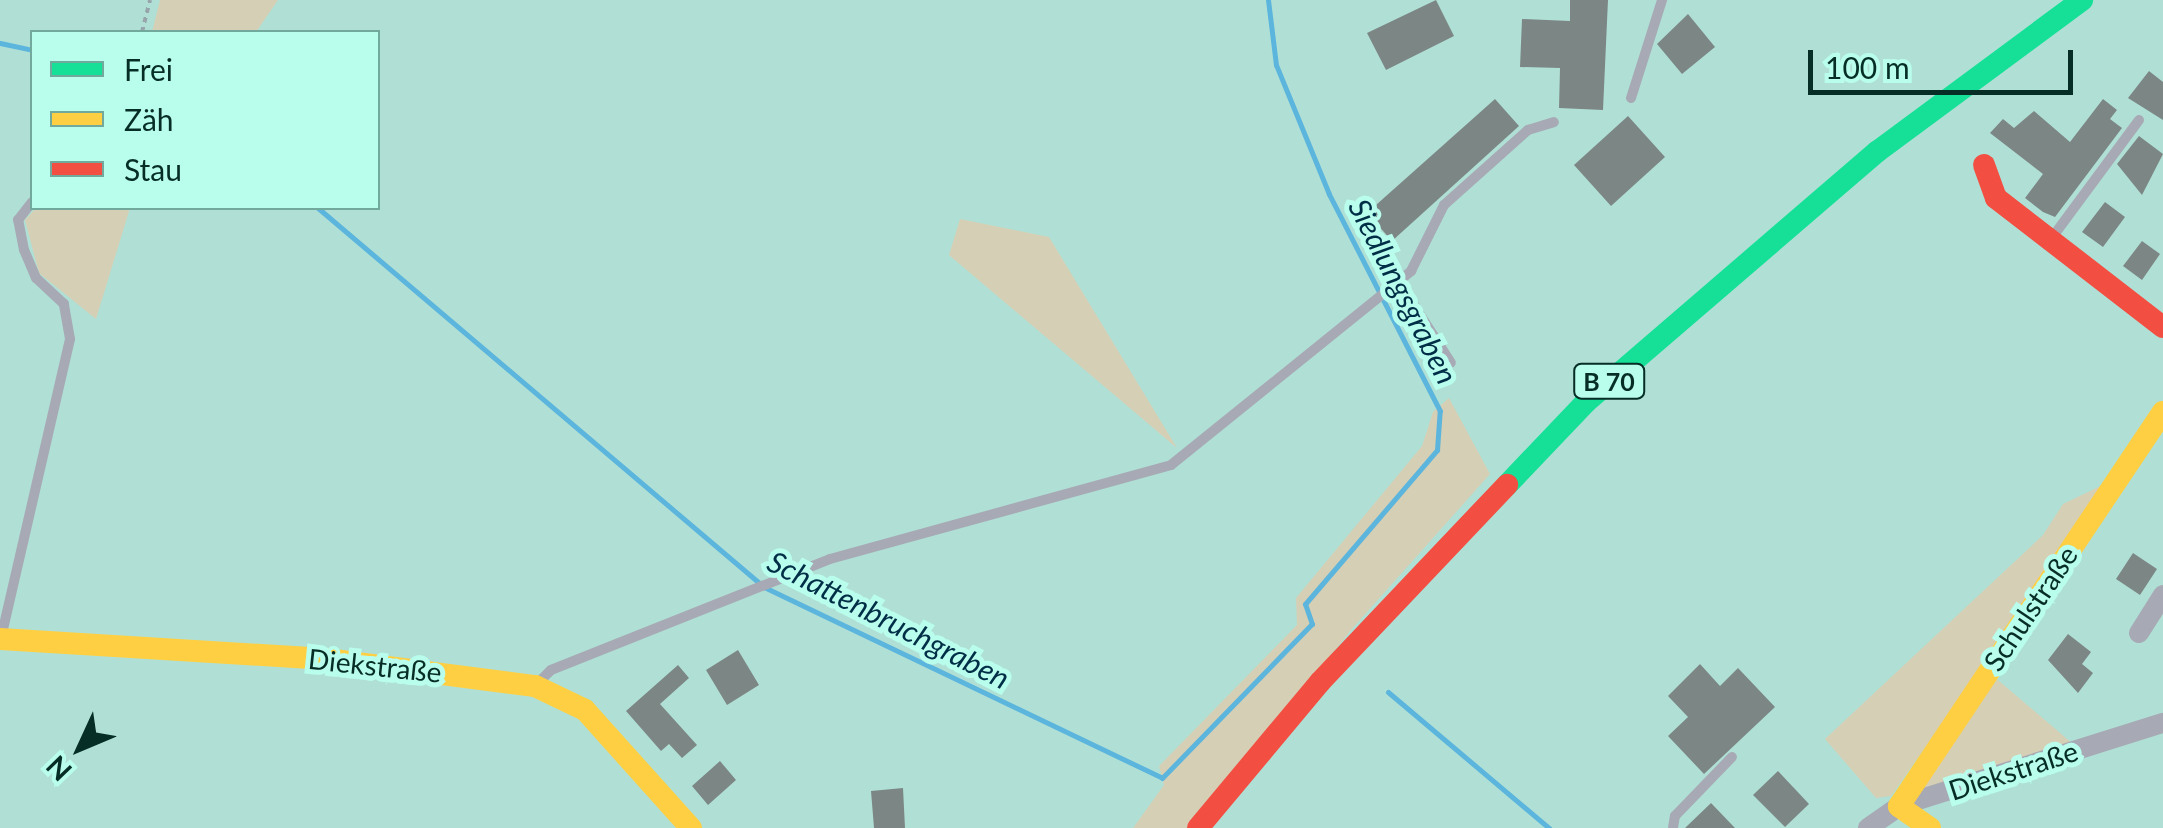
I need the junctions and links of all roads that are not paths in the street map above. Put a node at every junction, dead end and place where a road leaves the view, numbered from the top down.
1 (1662, 0) edge
2 (2082, 0) edge
3 (1631, 98) dead end
4 (2139, 120) dead end
5 (1554, 122) dead end
6 (1984, 165) dead end
7 (30, 205) edge
8 (2050, 240) junction
9 (1395, 284) junction
10 (2163, 327) edge
11 (1451, 363) dead end
12 (2159, 426) edge
13 (2163, 595) edge
14 (2139, 633) dead end
15 (0, 639) edge
16 (535, 686) junction
17 (2163, 723) edge
18 (1732, 757) dead end
19 (1899, 806) junction
20 (691, 828) edge
21 (1198, 828) edge
22 (1673, 828) edge
23 (1868, 828) edge
24 (1930, 828) edge

1 - 3 lane
2 - 21 street, B 70
4 - 8 lane
5 - 9 lane
6 - 8 street
7 - 15 lane
8 - 10 street
9 - 11 lane
9 - 16 lane
12 - 19 street, Schulstraße
13 - 14 street
15 - 16 street, Diekstraße
16 - 20 street, Diekstraße
17 - 19 street, Diekstraße
18 - 22 lane
19 - 23 street, Diekstraße
19 - 24 street

